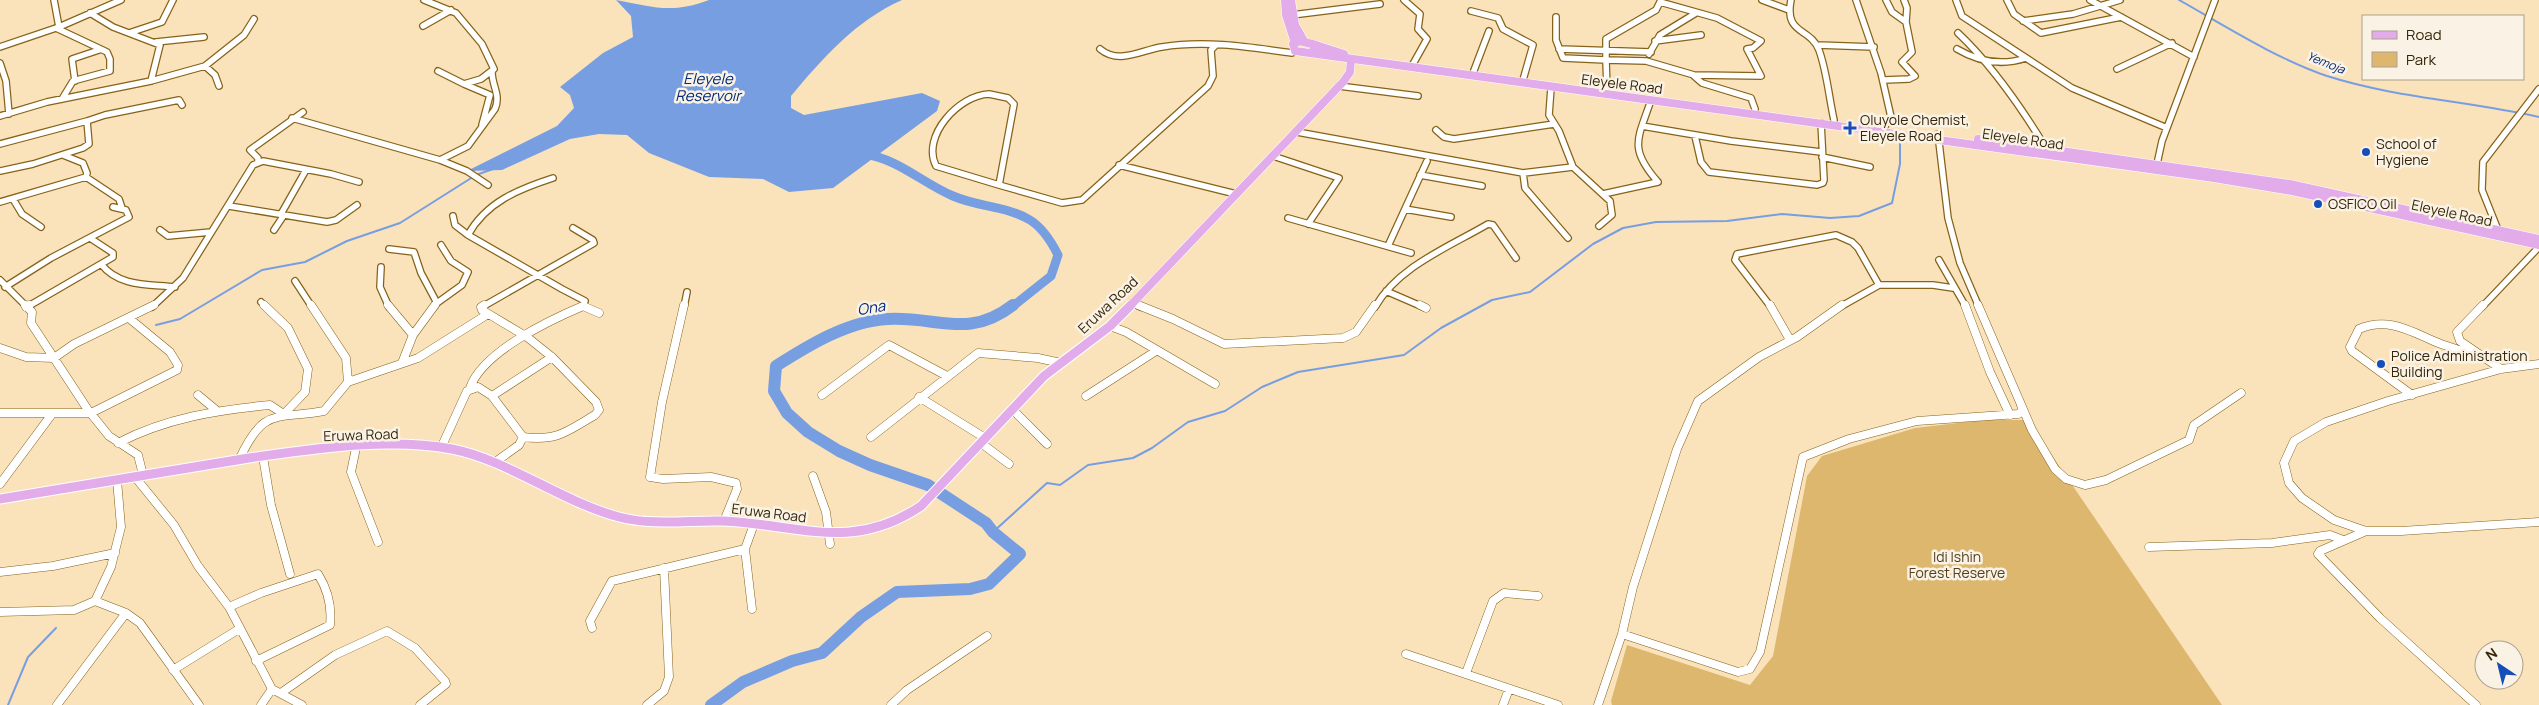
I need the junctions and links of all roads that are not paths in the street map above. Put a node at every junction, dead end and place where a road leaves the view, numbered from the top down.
1 (54, 0) edge
2 (121, 0) edge
3 (173, 0) edge
4 (424, 0) edge
5 (1285, 0) edge
6 (1291, 0) edge
7 (1404, 0) edge
8 (1762, 0) edge
9 (1791, 0) edge
10 (1856, 0) edge
11 (1886, 0) edge
12 (1904, 0) edge
13 (1956, 0) edge
14 (2007, 0) edge
15 (2090, 0) edge
16 (2120, 0) edge
17 (2215, 0) edge
18 (1380, 4) dead end
19 (2102, 8) junction
20 (451, 10) junction
21 (1789, 10) junction
22 (1471, 11) dead end
23 (1696, 13) junction
24 (90, 14) junction
25 (1292, 15) junction
26 (1556, 17) dead end
27 (2121, 17) junction
28 (254, 19) dead end
29 (2023, 21) junction
30 (1906, 22) junction
31 (423, 26) dead end
32 (57, 27) junction
33 (1489, 31) dead end
34 (129, 33) junction
35 (1958, 33) dead end
36 (1701, 35) dead end
37 (204, 37) dead end
38 (1304, 40) junction
39 (1654, 41) junction
40 (156, 42) junction
41 (2172, 44) junction
42 (1216, 45) junction
43 (1316, 45) junction
44 (1817, 45) junction
45 (1294, 46) junction
46 (0, 47) edge
47 (1874, 47) junction
48 (1957, 48) dead end
49 (1100, 49) dead end
50 (1558, 49) junction
51 (99, 50) junction
52 (1606, 50) junction
53 (1651, 52) junction
54 (1310, 53) junction
55 (1351, 57) junction
56 (2194, 57) junction
57 (2026, 58) junction
58 (1607, 59) junction
59 (1646, 61) junction
60 (1983, 61) junction
61 (0, 63) edge
62 (1413, 64) junction
63 (205, 66) junction
64 (1423, 68) junction
65 (2117, 69) dead end
66 (438, 71) dead end
67 (1445, 71) junction
68 (492, 72) junction
69 (1473, 73) junction
70 (1694, 75) junction
71 (3, 76) edge
72 (75, 80) junction
73 (1523, 80) junction
74 (1884, 80) junction
75 (151, 81) junction
76 (464, 84) junction
77 (219, 86) dead end
78 (1339, 86) junction
79 (1551, 88) junction
80 (2539, 89) edge
81 (1607, 90) junction
82 (1418, 96) dead end
83 (62, 99) junction
84 (1651, 100) junction
85 (182, 105) dead end
86 (1755, 110) junction
87 (303, 112) dead end
88 (9, 114) junction
89 (0, 116) edge
90 (292, 118) junction
91 (1834, 120) junction
92 (87, 121) junction
93 (1821, 122) junction
94 (1554, 124) junction
95 (482, 126) junction
96 (1642, 126) junction
97 (1889, 128) junction
98 (2167, 128) junction
99 (1436, 130) dead end
100 (1297, 132) junction
101 (1696, 136) junction
102 (1937, 136) junction
103 (0, 144) edge
104 (2046, 148) junction
105 (63, 155) junction
106 (1822, 155) junction
107 (1273, 156) junction
108 (440, 160) junction
109 (1426, 161) dead end
110 (258, 163) junction
111 (2157, 164) junction
112 (1119, 165) junction
113 (1573, 167) junction
114 (1870, 167) dead end
115 (306, 170) junction
116 (0, 171) edge
117 (1523, 172) junction
118 (1420, 175) junction
119 (86, 177) junction
120 (553, 178) dead end
121 (359, 182) dead end
122 (488, 185) dead end
123 (999, 185) junction
124 (1482, 186) dead end
125 (2291, 187) junction
126 (1236, 194) junction
127 (1603, 194) junction
128 (13, 199) junction
129 (0, 202) edge
130 (357, 205) dead end
131 (229, 206) junction
132 (113, 207) dead end
133 (122, 208) junction
134 (1405, 209) junction
135 (282, 214) junction
136 (452, 216) dead end
137 (1452, 217) dead end
138 (1288, 218) dead end
139 (1308, 224) junction
140 (1599, 226) dead end
141 (41, 227) dead end
142 (573, 228) dead end
143 (160, 230) dead end
144 (274, 230) dead end
145 (2498, 230) junction
146 (211, 232) junction
147 (468, 235) junction
148 (90, 238) junction
149 (1568, 238) dead end
150 (2539, 238) edge
151 (441, 245) dead end
152 (1388, 246) junction
153 (2539, 246) edge
154 (389, 249) dead end
155 (1411, 253) dead end
156 (1516, 258) dead end
157 (1940, 260) dead end
158 (101, 264) junction
159 (381, 267) dead end
160 (541, 274) junction
161 (0, 280) edge
162 (295, 281) dead end
163 (1879, 285) junction
164 (5, 287) junction
165 (175, 287) junction
166 (1953, 288) junction
167 (1386, 291) junction
168 (687, 292) dead end
169 (261, 302) dead end
170 (437, 303) junction
171 (1132, 303) junction
172 (583, 306) junction
173 (26, 307) junction
174 (1426, 308) dead end
175 (599, 313) dead end
176 (488, 314) junction
177 (130, 319) junction
178 (1110, 326) junction
179 (413, 335) junction
180 (527, 337) junction
181 (1790, 340) junction
182 (0, 348) edge
183 (1156, 351) junction
184 (552, 357) junction
185 (54, 358) junction
186 (2486, 359) junction
187 (402, 363) junction
188 (1061, 363) junction
189 (2539, 364) edge
190 (2501, 369) junction
191 (947, 376) junction
192 (348, 382) junction
193 (1215, 384) dead end
194 (470, 388) junction
195 (2241, 393) dead end
196 (198, 395) dead end
197 (822, 395) dead end
198 (2412, 395) junction
199 (492, 396) junction
200 (1086, 396) dead end
201 (920, 397) junction
202 (2020, 402) junction
203 (1012, 409) junction
204 (216, 410) junction
205 (0, 413) edge
206 (91, 413) junction
207 (52, 414) junction
208 (283, 414) junction
209 (2010, 414) junction
210 (522, 437) junction
211 (871, 437) dead end
212 (983, 440) junction
213 (118, 444) junction
214 (1047, 444) dead end
215 (356, 448) junction
216 (441, 448) junction
217 (263, 457) junction
218 (239, 460) junction
219 (494, 463) junction
220 (1009, 464) dead end
221 (139, 476) junction
222 (813, 476) dead end
223 (117, 480) junction
224 (0, 484) edge
225 (0, 499) edge
226 (724, 522) junction
227 (2539, 522) edge
228 (754, 524) junction
229 (2366, 531) junction
230 (829, 532) junction
231 (2343, 540) junction
232 (378, 542) dead end
233 (830, 544) dead end
234 (2149, 547) dead end
235 (745, 548) junction
236 (115, 553) junction
237 (664, 568) junction
238 (0, 572) edge
239 (290, 574) dead end
240 (1538, 596) dead end
241 (95, 601) junction
242 (229, 607) junction
243 (752, 609) dead end
244 (0, 612) edge
245 (126, 613) junction
246 (592, 628) dead end
247 (240, 629) junction
248 (1622, 634) junction
249 (988, 636) dead end
250 (1406, 654) dead end
251 (256, 661) junction
252 (173, 670) junction
253 (1466, 673) junction
254 (1509, 689) junction
255 (276, 691) junction
256 (57, 705) edge
257 (199, 705) edge
258 (261, 705) edge
259 (302, 705) edge
260 (420, 705) edge
261 (647, 705) edge
262 (891, 705) edge
263 (1503, 705) edge
264 (1558, 705) edge
265 (1598, 705) edge
266 (2476, 705) edge

1 - 32 street
2 - 24 street
3 - 34 street
4 - 20 street
5 - 45 main road
6 - 25 main road
7 - 62 street
8 - 21 street
9 - 21 street
10 - 47 street
11 - 30 street
12 - 30 street
13 - 57 street
14 - 29 street
15 - 19 street
16 - 19 street
17 - 56 street
18 - 25 street
19 - 27 street
19 - 29 street
20 - 31 street
20 - 68 street
21 - 44 street
22 - 73 street
23 - 39 street
23 - 52 street
23 - 70 street
24 - 32 street
24 - 34 street
25 - 38 main road
26 - 50 street
27 - 29 street
27 - 41 street
28 - 63 street
30 - 74 street
32 - 46 street
32 - 51 street
33 - 69 street
34 - 40 street
35 - 60 street
36 - 39 street
37 - 40 street
38 - 43 main road
38 - 45 main road
39 - 53 street
40 - 75 street
41 - 56 street
41 - 65 street
42 - 45 street
42 - 49 street
42 - 112 street
43 - 54 main road
43 - 55 main road
44 - 47 street
44 - 91 street
45 - 54 main road
47 - 74 street
48 - 60 street
50 - 52 street
50 - 58 street
51 - 72 street
51 - 72 street
52 - 53 street
52 - 58 street
53 - 59 street
54 - 55 main road
55 - 62 main road, Eleyele Road
55 - 64 main road, Eleyele Road
55 - 78 main road, Eruwa Road
56 - 98 street
57 - 60 street
57 - 98 street
58 - 59 street
58 - 81 street
59 - 70 street
60 - 104 street
61 - 71 street
62 - 64 main road, Eleyele Road
63 - 75 street
63 - 77 street
64 - 67 main road, Eleyele Road
66 - 76 street
67 - 69 main road, Eleyele Road
67 - 79 main road, Eleyele Road
68 - 76 street
68 - 95 street
69 - 73 main road, Eleyele Road
70 - 86 street
71 - 88 street
72 - 83 street
73 - 81 main road, Eleyele Road
74 - 97 street
75 - 83 street
76 - 95 street
78 - 82 street
78 - 100 main road, Eruwa Road
79 - 84 main road, Eleyele Road
79 - 94 street
80 - 145 street
81 - 86 main road, Eleyele Road
83 - 88 street
84 - 93 main road, Eleyele Road
84 - 96 street
85 - 92 street
86 - 91 main road, Eleyele Road
87 - 90 street
88 - 89 street
90 - 108 street
90 - 110 street
91 - 97 main road, Eleyele Road
92 - 103 street
92 - 105 street
93 - 97 main road, Eleyele Road
93 - 106 street
94 - 99 street
94 - 113 street
95 - 108 street
96 - 101 street
96 - 127 street
97 - 102 main road, Eleyele Road
98 - 111 street
100 - 107 main road, Eruwa Road
100 - 117 street
101 - 106 street
101 - 106 street
102 - 104 main road, Eleyele Road
102 - 125 main road, Eleyele Road
102 - 202 street
104 - 111 main road, Eleyele Road
105 - 116 street
105 - 119 street
106 - 114 street
107 - 126 main road, Eruwa Road
107 - 139 street
108 - 122 street
109 - 118 street
110 - 115 street
110 - 131 street
111 - 125 main road, Eleyele Road
112 - 123 street
112 - 126 street
113 - 117 street
113 - 127 street
115 - 121 street
115 - 135 street
117 - 149 street
118 - 124 street
118 - 134 street
119 - 128 street
119 - 133 street
120 - 147 street
123 - 123 street
125 - 145 main road, Eleyele Road
125 - 153 main road, Eleyele Road
126 - 171 main road, Eruwa Road
127 - 140 street
128 - 129 street
128 - 141 street
130 - 135 street
131 - 135 street
131 - 146 street
132 - 133 street
133 - 148 street
134 - 137 street
134 - 152 street
135 - 144 street
136 - 147 street
138 - 139 street
139 - 152 street
142 - 160 street
143 - 146 street
145 - 150 main road, Eleyele Road
146 - 165 street
147 - 160 street
148 - 158 street
148 - 164 street
151 - 170 street
152 - 155 street
153 - 186 street
154 - 170 street
156 - 167 street
157 - 166 street
158 - 165 street
158 - 173 street
159 - 179 street
160 - 172 street
160 - 176 street
161 - 164 street
162 - 192 street
163 - 166 street
163 - 181 street
163 - 181 street
164 - 173 street
165 - 177 street
166 - 209 street
167 - 171 street
167 - 174 street
168 - 226 street
169 - 208 street
170 - 179 street
171 - 178 main road, Eruwa Road
172 - 175 street
172 - 180 street
173 - 185 street
176 - 180 street
176 - 187 street
177 - 185 street
177 - 206 street
178 - 183 street
178 - 188 main road, Eruwa Road
179 - 187 street
180 - 184 street
180 - 194 street
181 - 248 street
182 - 185 street
183 - 193 street
183 - 200 street
184 - 199 street
184 - 210 street
185 - 206 street
186 - 190 street
186 - 198 street
187 - 192 street
188 - 191 street
188 - 203 main road, Eruwa Road
189 - 190 street
190 - 198 street
191 - 197 street
191 - 201 street
192 - 208 street
194 - 199 street
194 - 216 street
195 - 202 street
196 - 204 street
198 - 229 street
199 - 210 street
201 - 211 street
201 - 212 street
202 - 209 street
203 - 212 main road, Eruwa Road
203 - 214 street
204 - 208 street
204 - 213 street
205 - 207 street
206 - 207 street
206 - 213 street
207 - 224 street
208 - 218 street
209 - 248 street
210 - 219 street
212 - 220 street
212 - 230 main road, Eruwa Road
213 - 221 street
215 - 216 main road, Eruwa Road
215 - 217 main road, Eruwa Road
215 - 232 street
216 - 219 main road, Eruwa Road
217 - 218 main road, Eruwa Road
217 - 239 street
218 - 221 main road, Eruwa Road
219 - 226 main road, Eruwa Road
221 - 223 main road, Eruwa Road
221 - 242 street
222 - 230 street
223 - 225 main road, Eruwa Road
223 - 236 street
226 - 228 main road, Eruwa Road
227 - 229 street
228 - 230 main road, Eruwa Road
228 - 235 street
229 - 231 street
230 - 233 street
231 - 234 street
231 - 266 street
235 - 237 street
235 - 243 street
236 - 238 street
236 - 241 street
237 - 246 street
237 - 261 street
240 - 253 street
241 - 244 street
241 - 245 street
242 - 247 street
242 - 251 street
245 - 252 street
245 - 256 street
247 - 251 street
247 - 252 street
248 - 265 street
249 - 262 street
250 - 253 street
251 - 255 street
252 - 257 street
253 - 254 street
254 - 263 street
254 - 264 street
255 - 258 street
255 - 259 street
255 - 260 street

